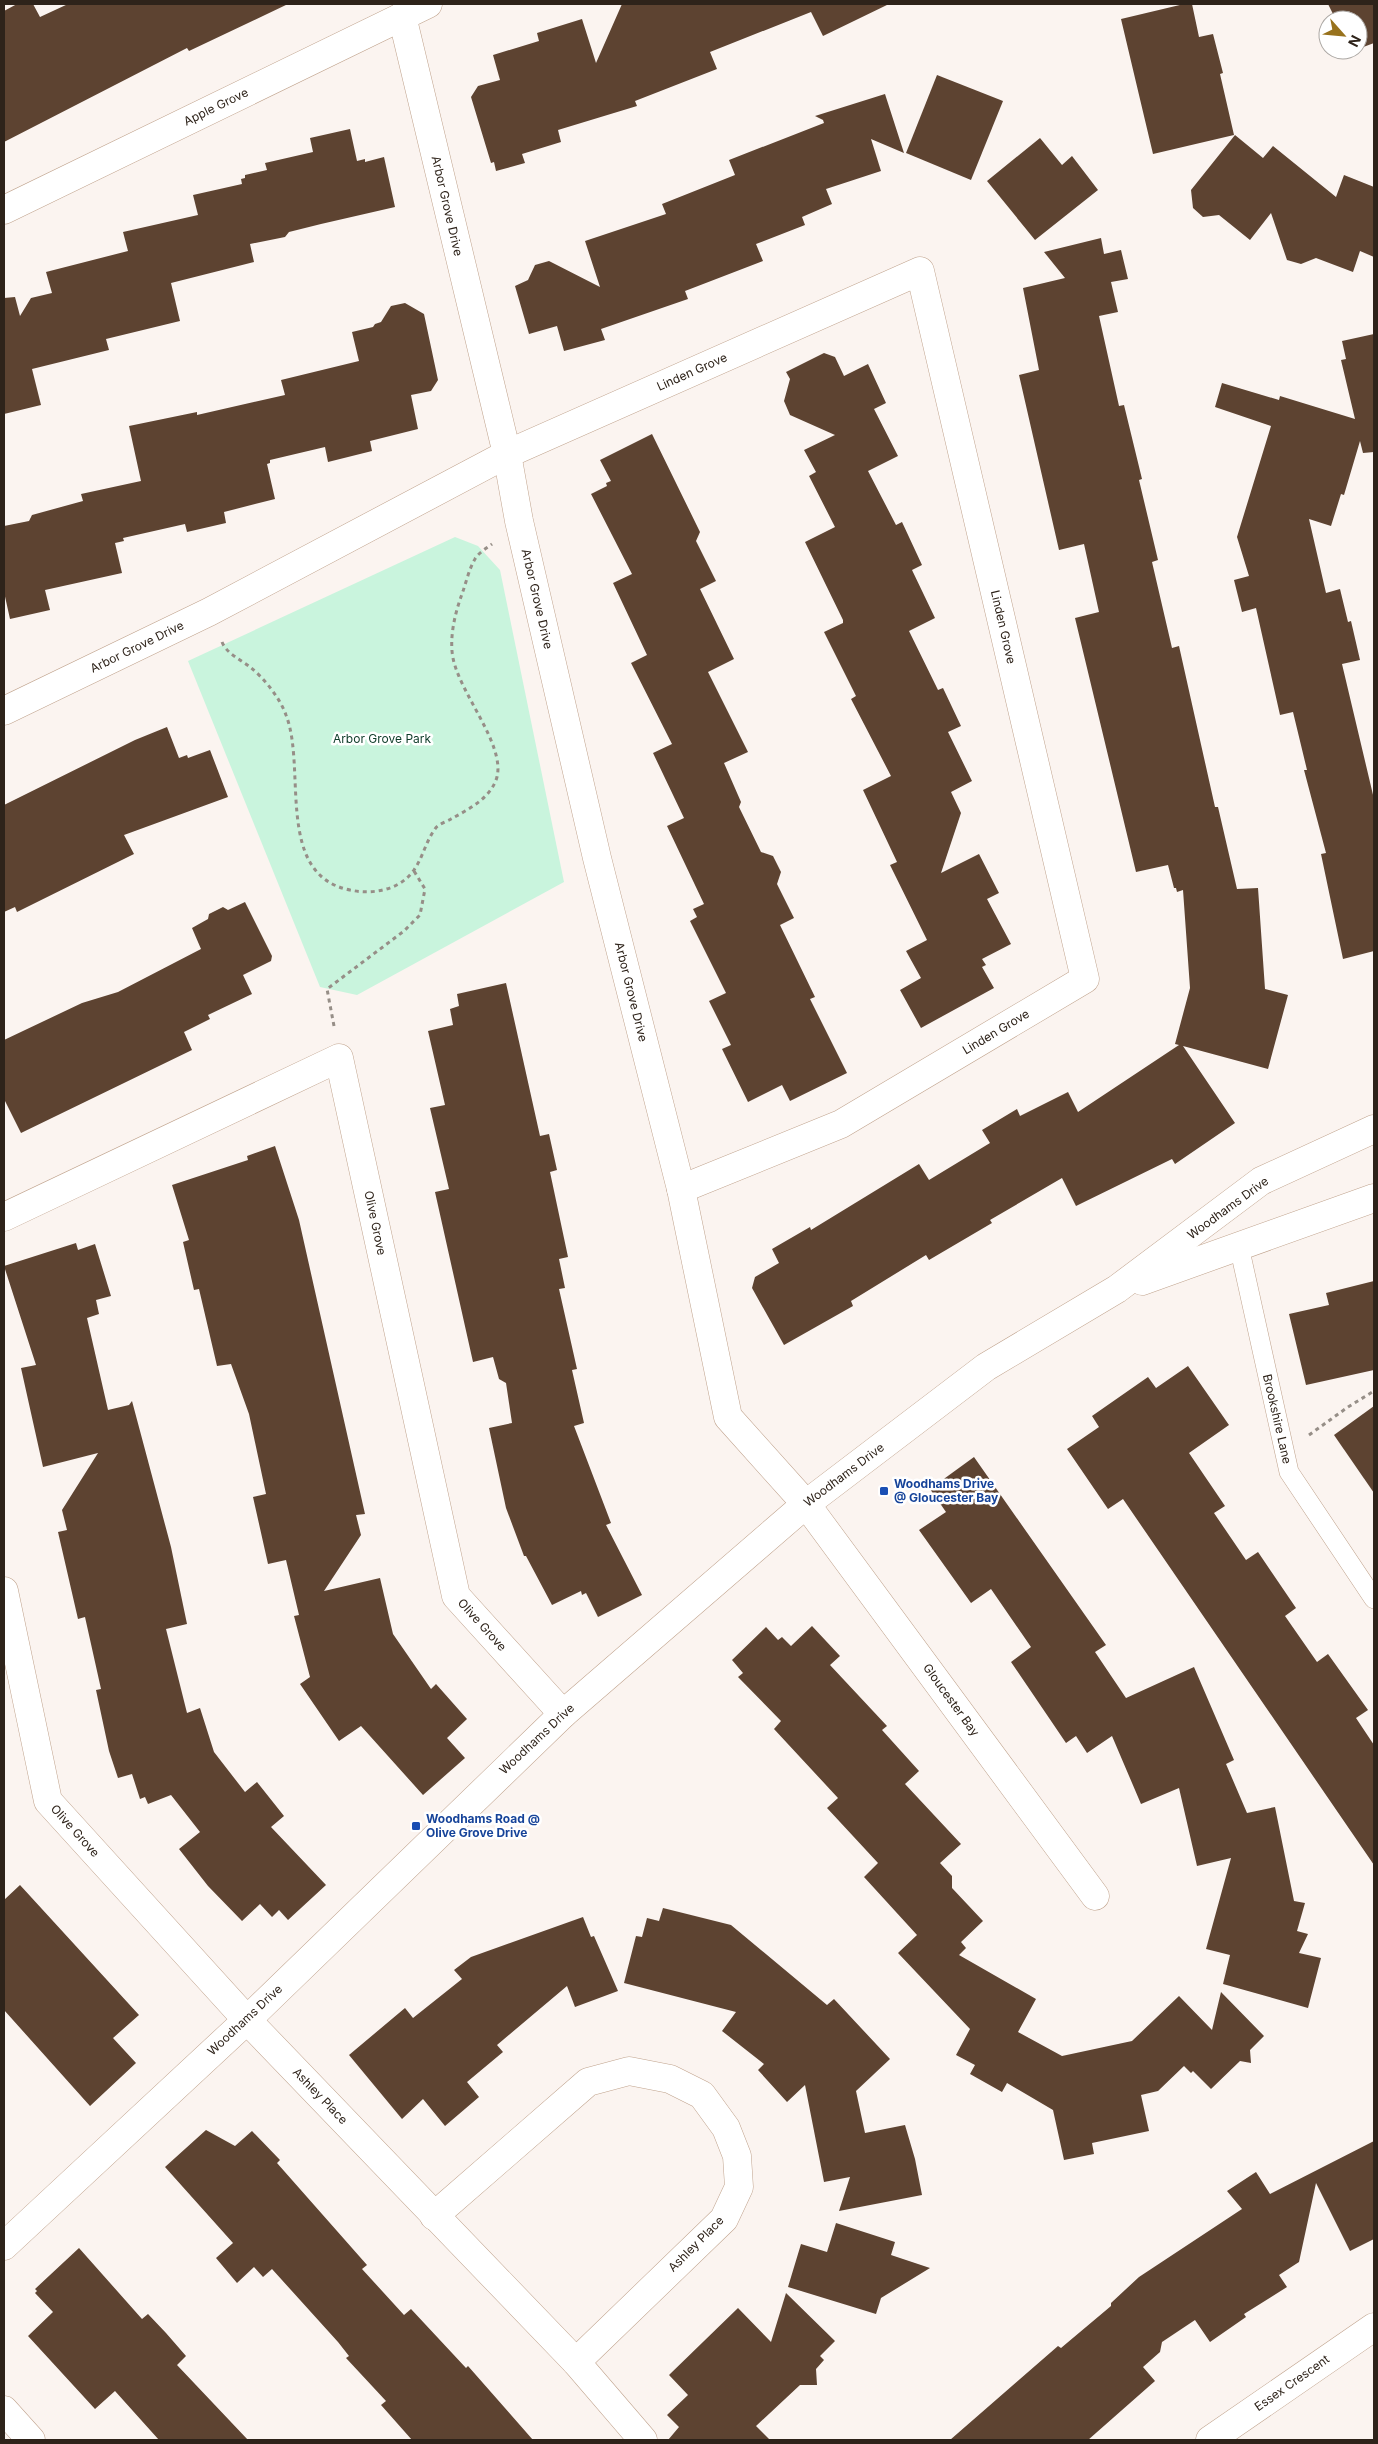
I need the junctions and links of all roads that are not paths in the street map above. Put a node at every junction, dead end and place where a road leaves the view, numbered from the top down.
1 (428, 4) edge
2 (402, 16) junction
3 (4, 210) edge
4 (507, 454) junction
5 (4, 711) edge
6 (1374, 1129) edge
7 (681, 1189) junction
8 (1374, 1198) edge
9 (4, 1217) edge
10 (1239, 1246) junction
11 (1117, 1289) junction
12 (806, 1504) junction
13 (4, 1591) edge
14 (1374, 1599) edge
15 (563, 1714) junction
16 (1095, 1896) dead end
17 (246, 2020) junction
18 (434, 2216) junction
19 (4, 2246) edge
20 (1371, 2337) edge
21 (576, 2362) junction
22 (4, 2410) edge
23 (31, 2440) edge
24 (643, 2440) edge
25 (1210, 2440) edge

1 - 2 street, Apple Grove
2 - 3 street, Apple Grove
2 - 4 street, Arbor Grove Drive
4 - 5 street, Arbor Grove Drive
4 - 7 street, Arbor Grove Drive
4 - 7 street, Linden Grove
6 - 11 street, Woodhams Drive
7 - 12 street, Arbor Grove Drive
8 - 10 street, Woodhams Drive
9 - 15 street, Olive Grove
10 - 11 street, Woodhams Drive
10 - 14 lane, Brookshire Lane
11 - 12 street, Woodhams Drive
12 - 15 street, Woodhams Drive
12 - 16 street, Gloucester Bay
13 - 17 street, Olive Grove
15 - 17 street, Woodhams Drive
17 - 18 street, Ashley Place
17 - 19 street, Woodhams Drive
18 - 21 street, Ashley Place
18 - 21 street, Ashley Place
20 - 25 street, Essex Crescent
21 - 24 street, Ashley Place
22 - 23 street

